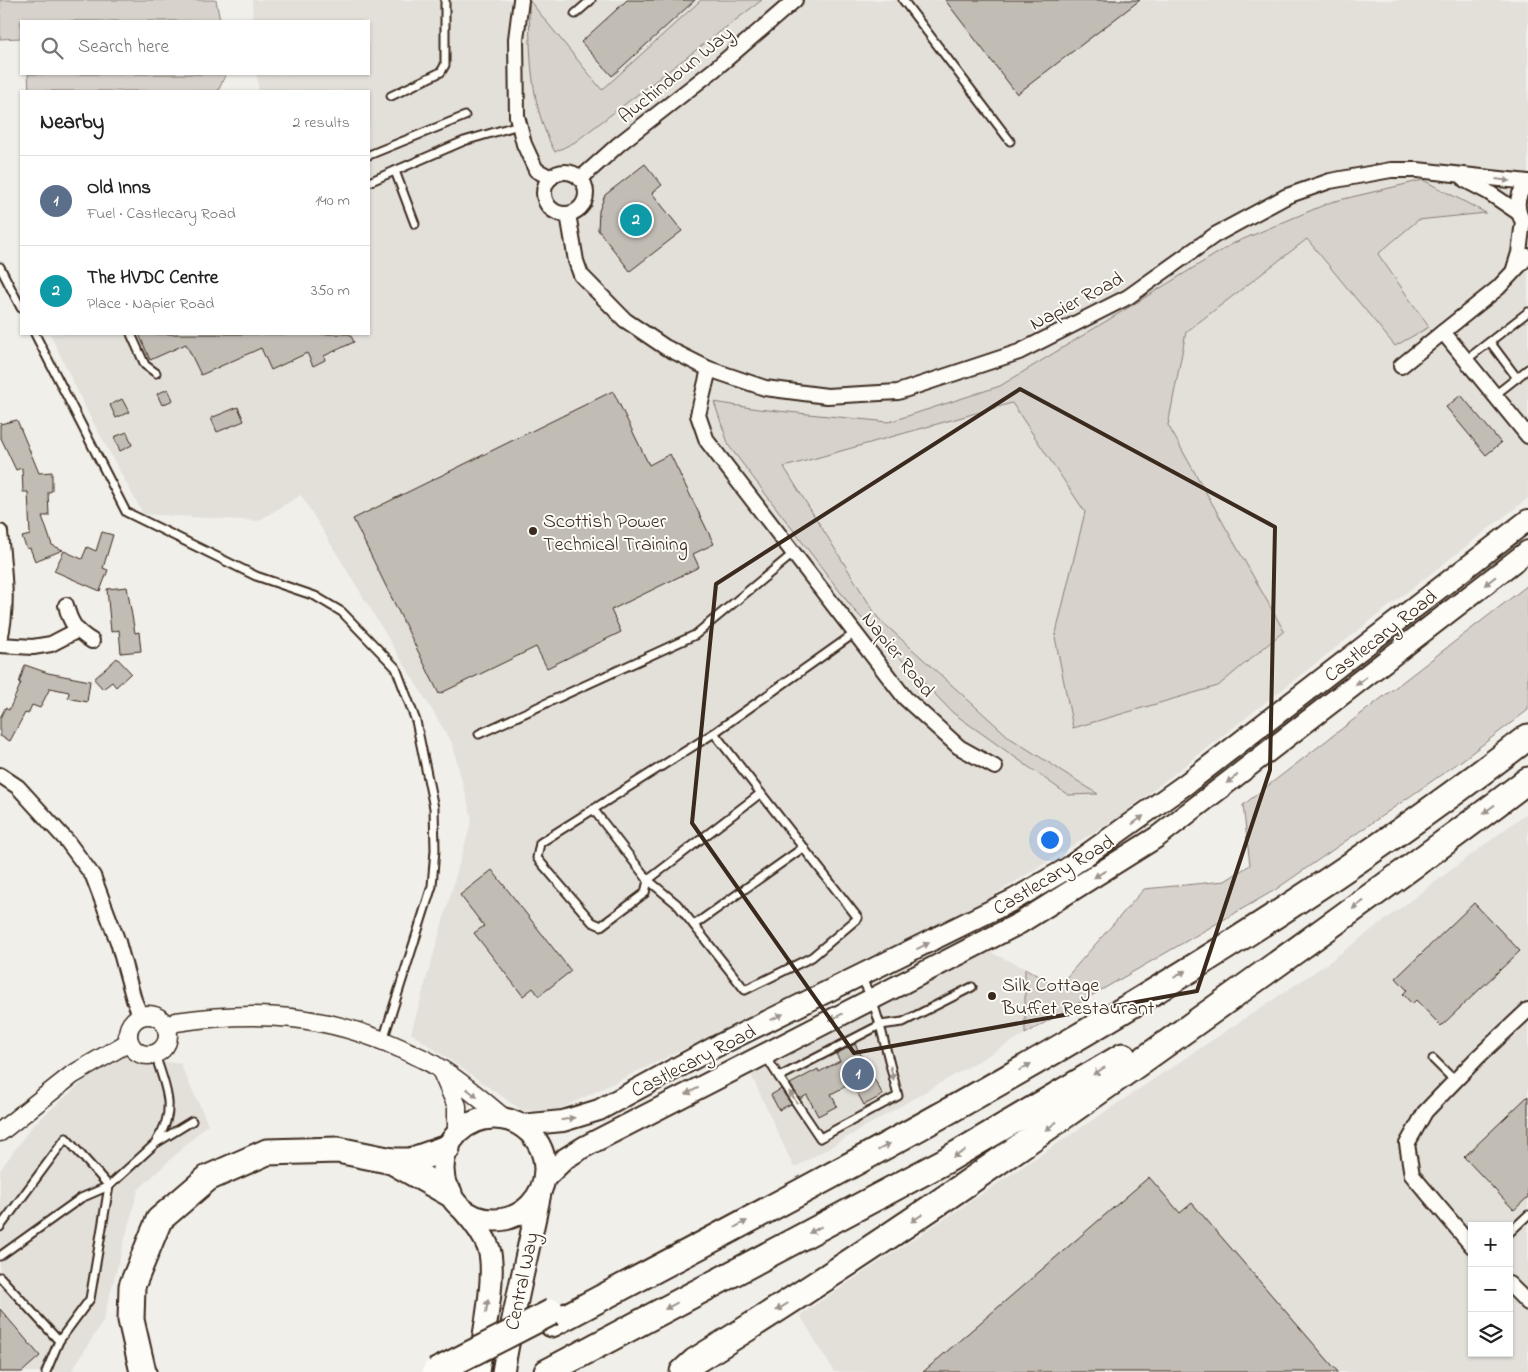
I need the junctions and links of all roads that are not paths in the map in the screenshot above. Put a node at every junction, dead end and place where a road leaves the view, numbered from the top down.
1 (445, 0) edge
2 (521, 0) edge
3 (591, 0) edge
4 (795, 0) edge
5 (903, 0) edge
6 (576, 14) dead end
7 (391, 96) dead end
8 (465, 116) dead end
9 (519, 125) junction
10 (1010, 141) dead end
11 (370, 155) edge
12 (395, 171) junction
13 (1443, 172) junction
14 (551, 178) junction
15 (580, 179) junction
16 (370, 182) edge
17 (1528, 182) edge
18 (568, 214) junction
19 (1523, 220) edge
20 (415, 224) dead end
21 (1528, 256) edge
22 (0, 267) edge
23 (1512, 274) junction
24 (20, 306) edge
25 (1528, 312) edge
26 (1443, 332) junction
27 (36, 335) edge
28 (131, 335) edge
29 (1490, 342) junction
30 (1466, 360) junction
31 (1401, 366) dead end
32 (709, 369) junction
33 (1528, 369) edge
34 (156, 373) dead end
35 (1517, 378) junction
36 (1495, 395) junction
37 (1528, 436) edge
38 (1528, 520) edge
39 (0, 532) edge
40 (1528, 551) edge
41 (794, 553) junction
42 (2, 604) edge
43 (66, 605) dead end
44 (76, 631) junction
45 (855, 633) junction
46 (0, 639) edge
47 (92, 641) dead end
48 (0, 645) edge
49 (714, 732) junction
50 (479, 734) dead end
51 (1528, 736) edge
52 (995, 767) dead end
53 (0, 775) edge
54 (1528, 780) edge
55 (761, 793) junction
56 (593, 809) junction
57 (804, 847) junction
58 (648, 880) junction
59 (694, 925) junction
60 (1304, 945) junction
61 (861, 977) junction
62 (972, 987) dead end
63 (872, 999) junction
64 (1528, 1010) edge
65 (141, 1017) junction
66 (880, 1025) junction
67 (167, 1028) junction
68 (383, 1040) junction
69 (129, 1042) junction
70 (156, 1054) junction
71 (765, 1054) junction
72 (1433, 1059) dead end
73 (440, 1068) junction
74 (779, 1077) junction
75 (1455, 1081) junction
76 (192, 1121) dead end
77 (513, 1122) junction
78 (0, 1132) edge
79 (452, 1141) junction
80 (156, 1143) junction
81 (392, 1161) junction
82 (542, 1185) junction
83 (109, 1186) junction
84 (455, 1201) junction
85 (1528, 1215) edge
86 (0, 1227) edge
87 (1513, 1229) edge
88 (1468, 1241) edge
89 (1, 1252) edge
90 (0, 1277) edge
91 (1513, 1288) edge
92 (1528, 1304) edge
93 (552, 1318) junction
94 (59, 1341) junction
95 (146, 1366) edge
96 (551, 1370) edge
97 (46, 1372) edge
98 (435, 1372) edge
99 (458, 1372) edge
100 (478, 1372) edge
101 (503, 1372) edge
102 (683, 1372) edge

1 - 7 lane
2 - 9 street
3 - 6 lane
4 - 15 street, Auchindoun Way
5 - 10 lane
8 - 11 lane
9 - 12 lane
9 - 14 street
12 - 16 lane
12 - 20 lane
13 -> 17 street, Napier Road
13 - 19 street, Napier Road
13 - 32 street, Napier Road
14 - 15 street
14 - 18 street
15 - 18 street
17 - 19 street
18 - 32 street, Napier Road
19 - 23 street
21 - 23 street
22 - 24 lane
23 - 26 street
25 - 29 lane
26 - 30 street
26 - 31 street
27 - 68 lane
28 - 34 lane
29 - 30 lane
29 - 35 lane
30 - 36 street
32 - 41 street, Napier Road
33 - 35 lane
35 - 36 lane
36 - 37 street
61 -> 38 main road, Castlecary Road
39 - 42 street
40 -> 63 main road, Castlecary Road
41 - 45 street, Napier Road
41 - 50 lane
42 - 46 street
43 - 44 street
44 - 47 street
44 - 48 street
45 - 49 lane
45 - 52 street, Napier Road
49 - 55 lane
49 - 56 lane
93 -> 51 highway
53 - 65 street
54 -> 60 highway
55 - 57 lane
55 - 58 lane
56 - 58 lane
56 - 58 lane
57 - 59 lane
57 - 59 lane
58 - 59 lane
60 -> 96 highway
60 -> 102 highway
61 - 63 lane
77 -> 61 main road, Castlecary Road
62 - 66 lane
63 - 66 lane
63 -> 71 main road, Castlecary Road
64 - 75 street
65 - 67 street
65 - 69 street
66 - 74 lane
66 -> 74 lane
67 - 68 street
67 - 70 street
68 - 73 street
69 - 70 street
69 - 78 street
70 - 80 lane
71 - 74 lane
71 -> 82 main road, Castlecary Road
72 - 75 lane
73 -> 77 street
73 - 79 street
75 - 88 street
76 - 80 lane
77 - 79 main road
77 - 82 main road
79 - 81 highway
79 - 84 main road
80 - 83 lane
81 - 84 highway
81 - 95 highway
82 - 84 main road
82 - 101 main road, Central Way
83 - 86 lane
83 - 89 lane
83 - 94 lane
100 -> 84 main road, Central Way
85 - 87 lane
90 - 94 lane
91 - 92 street
93 - 98 highway, bridge
93 - 99 highway
94 - 97 lane

